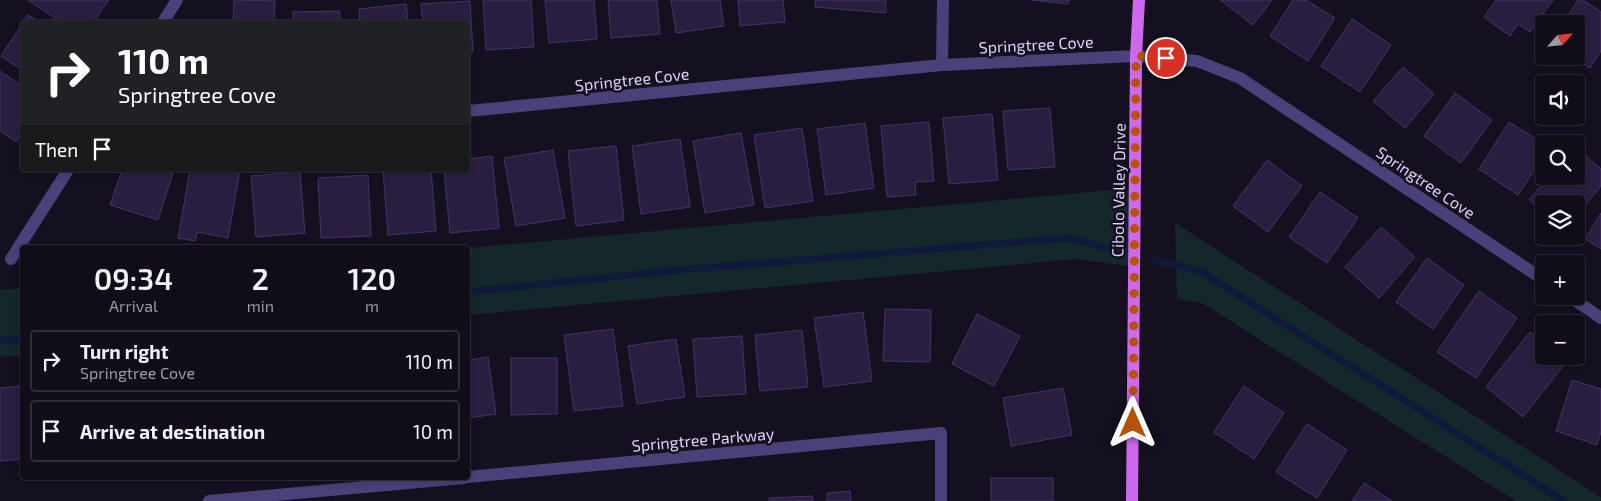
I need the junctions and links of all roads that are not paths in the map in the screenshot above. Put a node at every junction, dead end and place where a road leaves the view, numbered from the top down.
1 (177, 0) edge
2 (943, 0) edge
3 (1138, 0) edge
4 (164, 20) edge
5 (1136, 56) junction
6 (942, 65) junction
7 (470, 111) edge
8 (67, 172) edge
9 (11, 258) dead end
10 (1535, 274) edge
11 (1582, 305) edge
12 (1601, 318) edge
13 (470, 477) edge
14 (434, 480) edge
15 (209, 501) edge
16 (941, 501) edge
17 (1132, 501) edge

1 - 4 street
2 - 6 street
3 - 5 main road, Cibolo Valley Drive
5 - 6 street, Springtree Cove
5 - 10 street, Springtree Cove
5 - 17 main road, Cibolo Valley Drive
6 - 7 street, Springtree Cove
8 - 9 street
11 - 12 street
13 - 16 street, Springtree Parkway
14 - 15 street, Springtree Parkway

